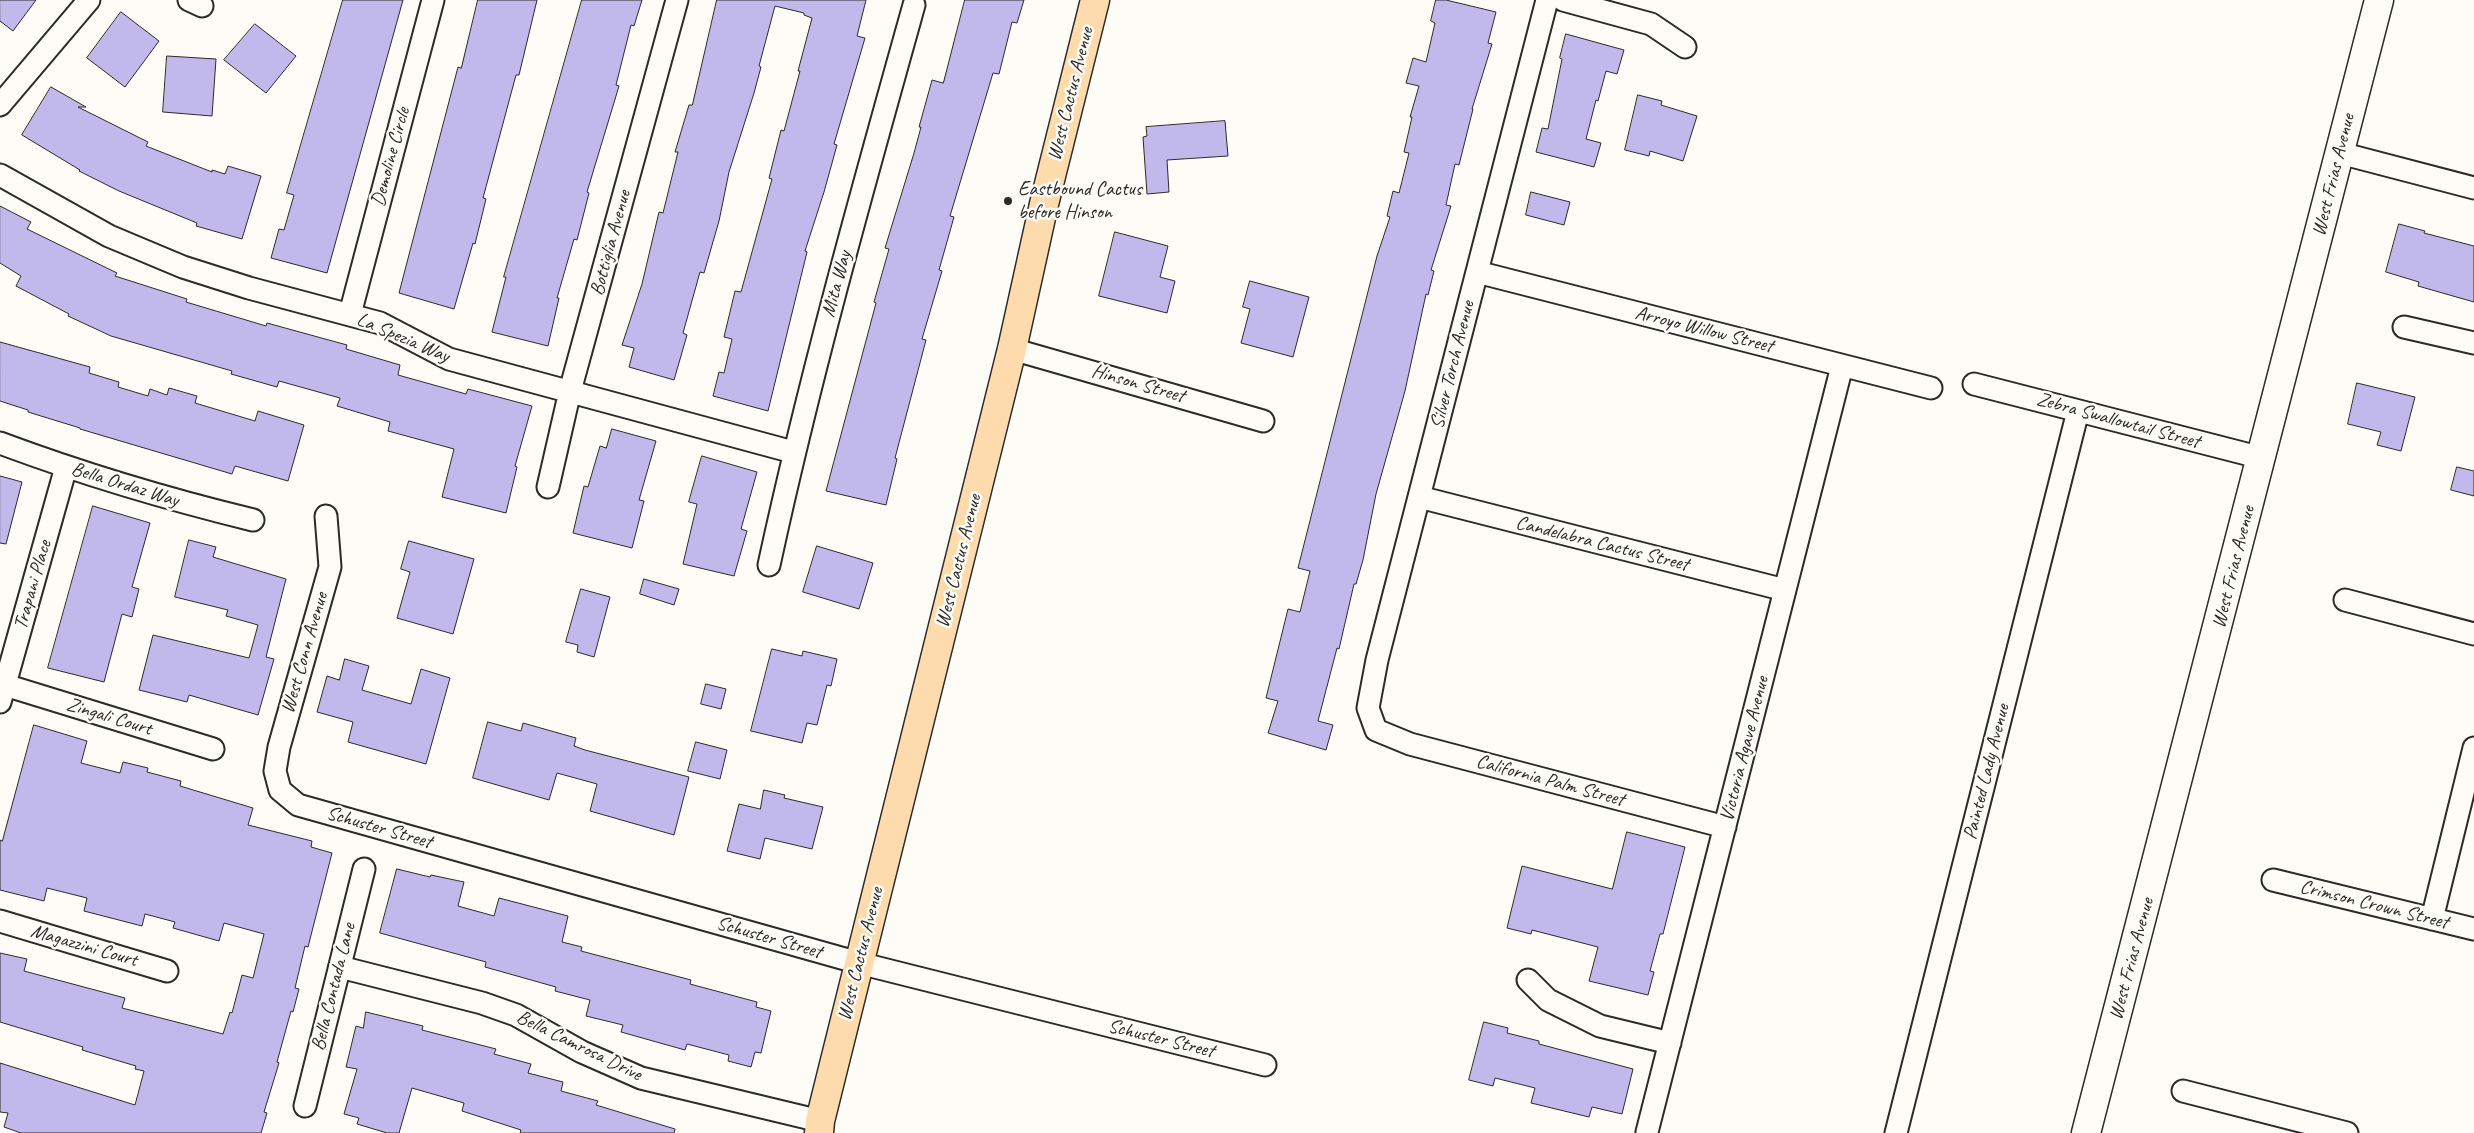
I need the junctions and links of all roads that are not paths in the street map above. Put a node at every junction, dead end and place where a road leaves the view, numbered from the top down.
1 (88, 0) edge
2 (433, 0) edge
3 (677, 0) edge
4 (1095, 0) edge
5 (1547, 0) edge
6 (1563, 0) edge
7 (2379, 0) edge
8 (914, 5) dead end
9 (1685, 46) dead end
10 (0, 105) edge
11 (2340, 153) junction
12 (0, 175) edge
13 (2474, 188) edge
14 (1477, 272) junction
15 (350, 314) junction
16 (2404, 327) dead end
17 (2474, 343) edge
18 (1012, 349) junction
19 (1842, 366) junction
20 (1974, 384) dead end
21 (1931, 388) dead end
22 (570, 391) junction
23 (2078, 411) junction
24 (1263, 421) dead end
25 (0, 443) edge
26 (794, 452) junction
27 (2262, 458) junction
28 (66, 467) junction
29 (548, 487) dead end
30 (1419, 497) junction
31 (326, 516) dead end
32 (253, 520) dead end
33 (769, 565) dead end
34 (1785, 590) junction
35 (2345, 600) dead end
36 (2474, 634) edge
37 (2, 694) edge
38 (1376, 730) joint
39 (2474, 748) edge
40 (213, 749) dead end
41 (280, 790) joint
42 (1725, 827) junction
43 (364, 869) dead end
44 (2273, 880) dead end
45 (2432, 919) junction
46 (0, 921) edge
47 (2474, 929) edge
48 (859, 963) junction
49 (340, 967) junction
50 (167, 971) dead end
51 (1528, 980) dead end
52 (1670, 1043) junction
53 (1266, 1065) dead end
54 (2183, 1091) dead end
55 (305, 1106) dead end
56 (2288, 1126) edge
57 (818, 1129) edge
58 (1648, 1132) edge
59 (1896, 1133) edge
60 (2086, 1133) edge
61 (2347, 1133) edge

1 - 10 street
2 - 15 street, Demoline Circle
3 - 22 street, Bottiglia Avenue
4 - 18 main road, West Cactus Avenue
5 - 14 street, Silver Torch Avenue
6 - 9 street
7 - 11 street, West Frias Avenue
8 - 26 street, Mita Way
11 - 13 street
11 - 27 street, West Frias Avenue
12 - 15 street, La Spezia Way
14 - 19 street, Arroyo Willow Street
14 - 30 street, Silver Torch Avenue
15 - 22 street, La Spezia Way
16 - 17 street
18 - 24 street, Hinson Street
18 - 48 main road, West Cactus Avenue
19 - 21 street, Arroyo Willow Street
19 - 34 street, Victoria Agave Avenue
20 - 23 street, Zebra Swallowtail Street
22 - 26 street, La Spezia Way
22 - 29 street, Bottiglia Avenue
23 - 27 street, Zebra Swallowtail Street
23 - 59 street, Painted Lady Avenue
25 - 28 street, Bella Ordaz Way
26 - 33 street, Mita Way
27 - 60 street, West Frias Avenue
28 - 32 street, Bella Ordaz Way
28 - 37 street, Trapani Place
30 - 34 street, Candelabra Cactus Street
30 - 38 street, Silver Torch Avenue
31 - 41 street, West Conn Avenue
34 - 42 street, Victoria Agave Avenue
35 - 36 street
37 - 40 street, Zingali Court
38 - 42 street, California Palm Street
39 - 45 street
41 - 48 street, Schuster Street
42 - 52 street, Victoria Agave Avenue
43 - 49 street, Bella Contada Lane
44 - 45 street, Crimson Crown Street
45 - 47 street, Crimson Crown Street
46 - 50 street, Magazzini Court
48 - 53 street, Schuster Street
48 - 57 main road, West Cactus Avenue
49 - 55 street, Bella Contada Lane
49 - 57 street, Bella Camrosa Drive
51 - 52 street
52 - 58 street, Victoria Agave Avenue
54 - 56 street
56 - 61 street

